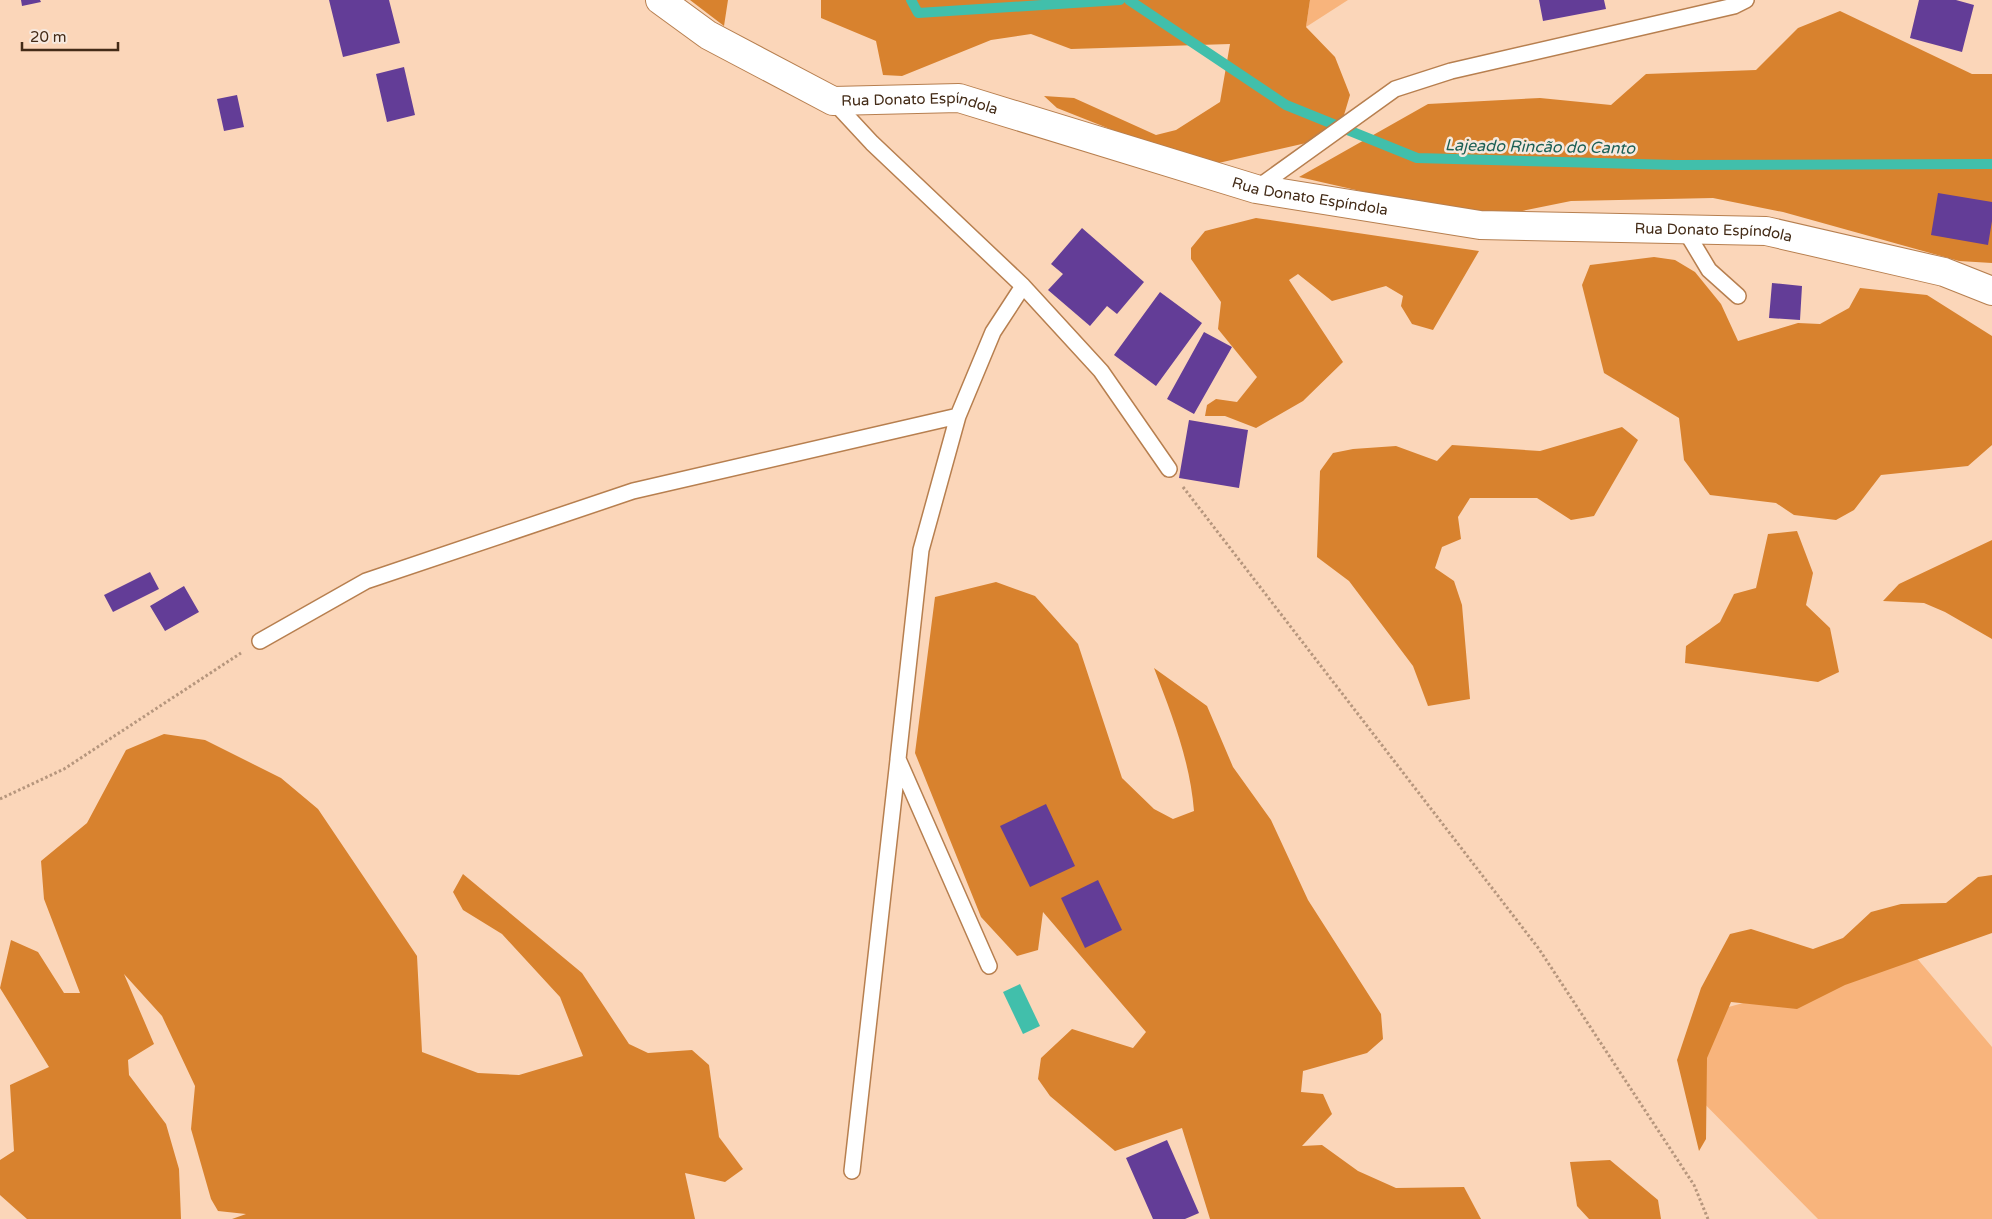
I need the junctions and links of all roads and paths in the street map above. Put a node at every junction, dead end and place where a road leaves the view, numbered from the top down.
1 (660, 0) edge
2 (1746, 0) edge
3 (833, 101) junction
4 (1256, 189) junction
5 (1686, 230) junction
6 (1023, 286) junction
7 (1992, 291) edge
8 (1738, 296) dead end
9 (958, 416) junction
10 (1169, 469) joint
11 (260, 641) joint
12 (898, 758) junction
13 (0, 799) edge
14 (989, 966) dead end
15 (852, 1171) dead end
16 (1708, 1219) edge

1 - 3 street, Rua Donato Espíndola
2 - 4 lane
3 - 4 street, Rua Donato Espíndola
3 - 6 lane
4 - 5 street, Rua Donato Espíndola
5 - 7 street, Rua Donato Espíndola
5 - 8 lane
6 - 9 lane
6 - 10 lane
9 - 11 lane
9 - 12 lane
10 - 16 path
11 - 13 path
12 - 14 lane
12 - 15 lane

